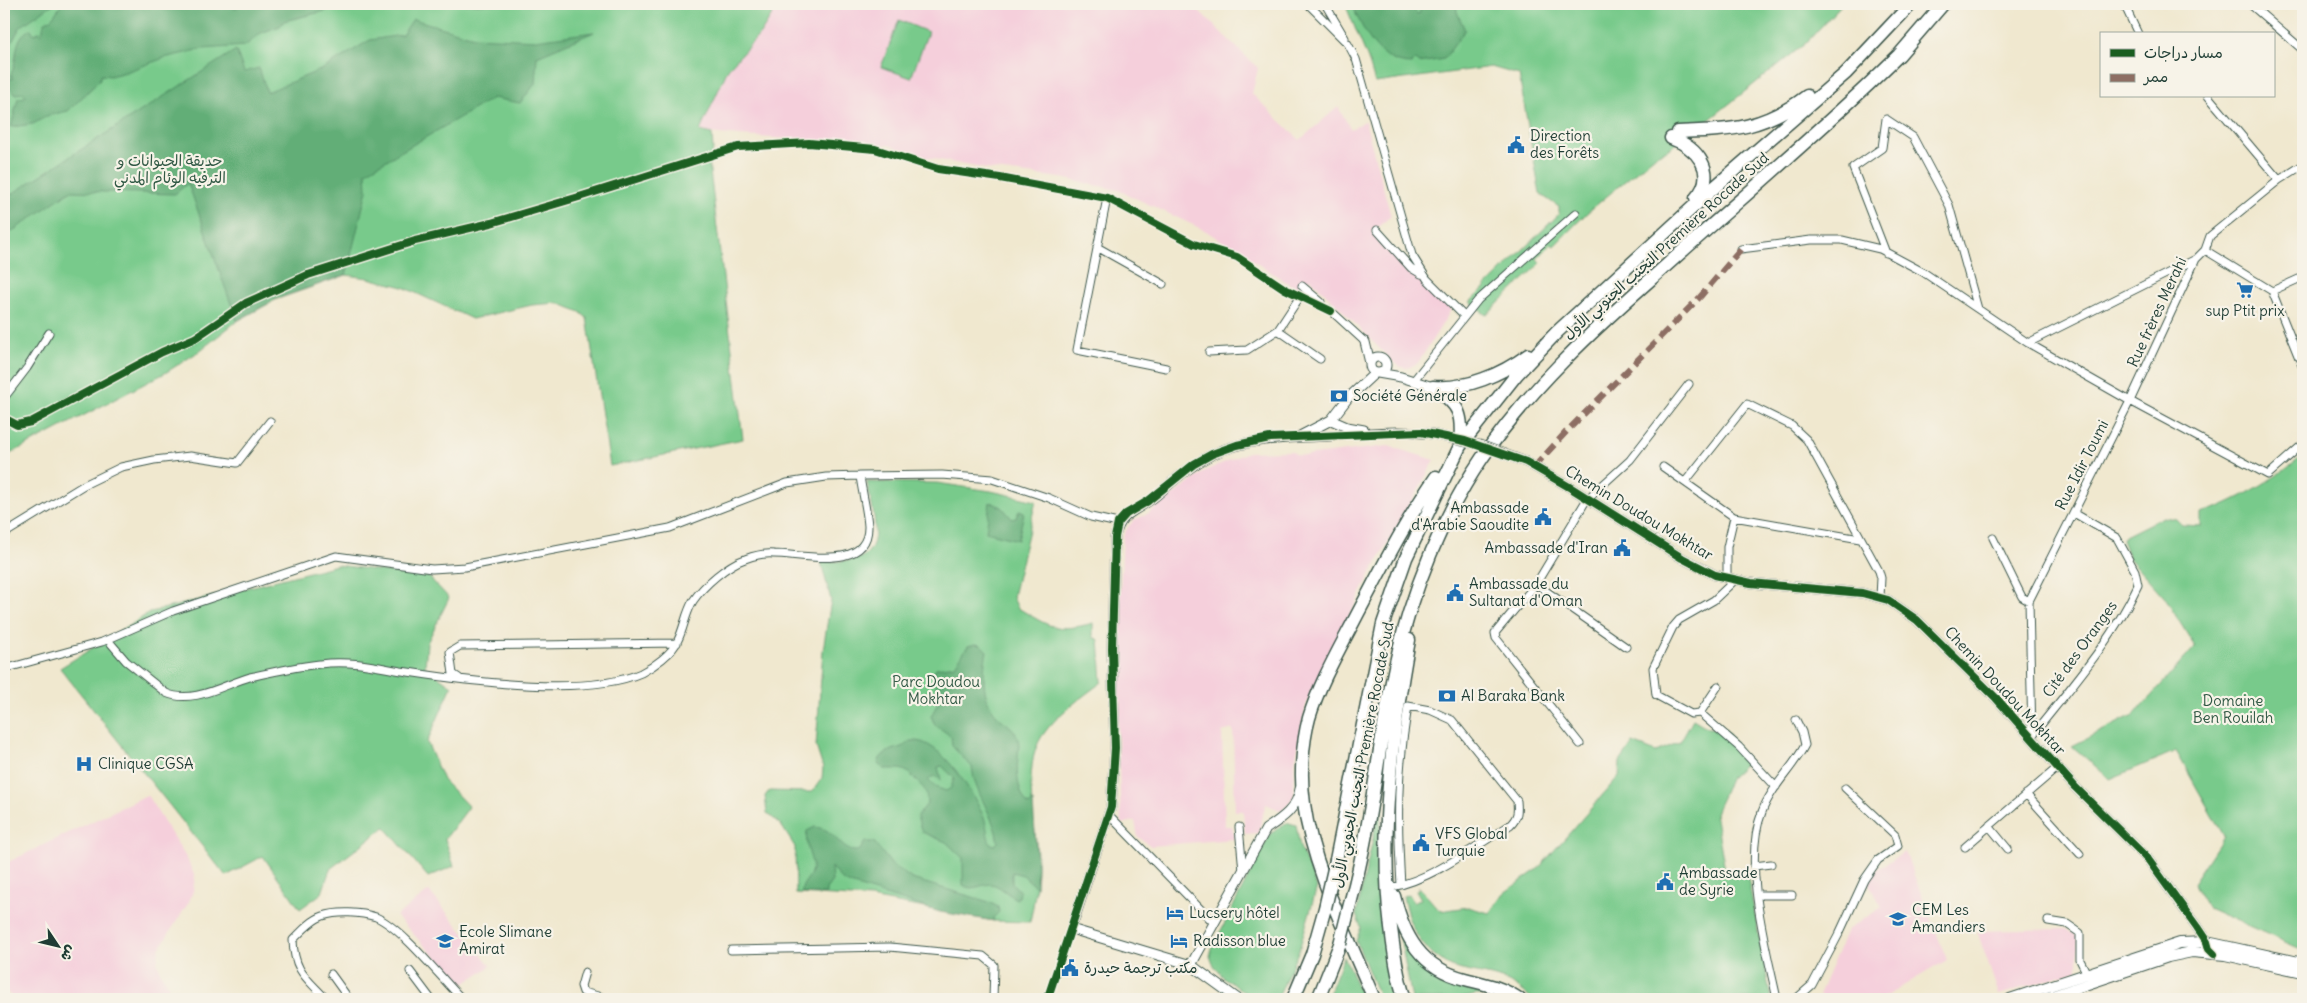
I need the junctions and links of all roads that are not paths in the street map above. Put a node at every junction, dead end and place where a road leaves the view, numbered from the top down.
1 (1308, 4) edge
2 (1325, 4) edge
3 (1911, 4) edge
4 (1943, 4) edge
5 (2124, 4) edge
6 (2250, 4) edge
7 (2262, 4) edge
8 (2262, 13) junction
9 (2137, 32) edge
10 (1348, 44) junction
11 (1869, 50) junction
12 (2303, 50) edge
13 (2210, 98) edge
14 (2303, 165) edge
15 (2279, 180) junction
16 (1107, 198) junction
17 (1576, 213) dead end
18 (1672, 226) junction
19 (1377, 230) dead end
20 (1097, 247) junction
21 (1741, 249) dead end
22 (2205, 250) junction
23 (1886, 253) junction
24 (2196, 259) junction
25 (2303, 277) edge
26 (1427, 279) junction
27 (1163, 284) dead end
28 (1302, 286) dead end
29 (2272, 291) junction
30 (1301, 295) junction
31 (1978, 309) junction
32 (1331, 311) junction
33 (1464, 316) junction
34 (1278, 330) junction
35 (1557, 332) junction
36 (49, 333) dead end
37 (1365, 342) junction
38 (2028, 343) junction
39 (1209, 352) dead end
40 (1377, 356) junction
41 (1320, 359) dead end
42 (1386, 363) junction
43 (1166, 368) dead end
44 (2303, 368) edge
45 (1373, 369) junction
46 (1401, 377) junction
47 (1414, 380) junction
48 (1690, 384) dead end
49 (1433, 387) junction
50 (4, 398) edge
51 (2130, 401) junction
52 (4, 418) edge
53 (1331, 420) junction
54 (270, 421) dead end
55 (1378, 432) junction
56 (1297, 438) junction
57 (2303, 444) edge
58 (1460, 446) junction
59 (1663, 467) dead end
60 (860, 476) junction
61 (1685, 482) junction
62 (1587, 499) junction
63 (2074, 513) junction
64 (1734, 517) junction
65 (1118, 523) junction
66 (4, 534) edge
67 (1993, 538) dead end
68 (1860, 539) junction
69 (1422, 577) junction
70 (1731, 580) junction
71 (1536, 584) junction
72 (1880, 597) junction
73 (2029, 601) junction
74 (108, 640) junction
75 (677, 642) junction
76 (1626, 647) dead end
77 (4, 669) edge
78 (461, 680) junction
79 (1718, 686) dead end
80 (1700, 713) junction
81 (1796, 720) dead end
82 (2032, 737) junction
83 (1580, 744) dead end
84 (2057, 768) junction
85 (1303, 769) junction
86 (1776, 787) junction
87 (1845, 788) dead end
88 (2026, 794) junction
89 (1109, 815) junction
90 (1387, 825) junction
91 (1989, 826) junction
92 (1239, 827) dead end
93 (1965, 847) dead end
94 (2008, 849) dead end
95 (2080, 854) dead end
96 (1771, 864) dead end
97 (1754, 866) junction
98 (1242, 871) junction
99 (1396, 886) junction
100 (1792, 895) dead end
101 (1757, 896) junction
102 (2048, 922) dead end
103 (1214, 923) junction
104 (1071, 929) junction
105 (2207, 942) junction
106 (731, 950) dead end
107 (2199, 952) junction
108 (2214, 954) junction
109 (2303, 963) edge
110 (1191, 964) junction
111 (410, 971) dead end
112 (585, 972) dead end
113 (2303, 972) edge
114 (331, 974) dead end
115 (2087, 974) junction
116 (1798, 998) edge
117 (326, 999) edge
118 (349, 999) edge
119 (431, 999) edge
120 (462, 999) edge
121 (608, 999) edge
122 (993, 999) edge
123 (1044, 999) edge
124 (1238, 999) edge
125 (1292, 999) edge
126 (1318, 999) edge
127 (1374, 999) edge
128 (1405, 999) edge
129 (1519, 999) edge
130 (1777, 999) edge
131 (1810, 999) edge
132 (2010, 999) edge
133 (2043, 999) edge

1 - 10 street
2 - 10 street
3 - 11 highway, التجنب الجنوبي الأول Première Rocade Sud
4 - 69 highway, التجنب الجنوبي الأول Première Rocade Sud
5 - 9 street
6 - 8 street
7 - 8 street
8 - 12 street
10 - 26 street
11 - 18 highway, التجنب الجنوبي الأول Première Rocade Sud
11 - 18 highway
13 - 15 street
14 - 15 street, Rue frères Merahi
15 - 22 street, Rue frères Merahi
16 - 20 street
16 - 30 street
16 - 52 street
17 - 33 street
18 - 35 highway, التجنب الجنوبي الأول Première Rocade Sud
19 - 26 street
20 - 27 street
20 - 43 street
21 - 23 street
22 - 24 street, Rue frères Merahi
22 - 29 street
23 - 31 street
23 - 31 street
24 - 38 street
24 - 51 street, Rue frères Merahi
25 - 29 street
26 - 33 street
28 - 32 street
29 - 44 street
30 - 32 street
30 - 34 street
31 - 38 street
32 - 37 street
33 - 47 street
34 - 39 street
34 - 41 street
35 - 49 highway
35 - 58 highway, التجنب الجنوبي الأول Première Rocade Sud
36 - 50 street
37 - 40 street
37 - 45 street
38 - 51 street
40 - 42 street
40 - 45 street
42 - 45 street
42 - 46 street
45 - 46 street
45 - 53 street
46 - 47 street
47 - 49 street
48 - 62 street
49 - 58 highway
51 - 57 street
51 - 63 street, Rue Idir Toumi
53 - 55 street
53 - 56 street
54 - 66 street
55 - 56 street, Chemin Doudou Mokhtar
55 - 62 street, Chemin Doudou Mokhtar, bridge
56 - 65 street, Chemin Doudou Mokhtar
58 - 85 highway
58 - 125 highway, التجنب الجنوبي الأول Première Rocade Sud, bridge
59 - 61 street
60 - 65 street
60 - 74 street
60 - 75 street
61 - 64 street
61 - 68 street
62 - 70 street, Chemin Doudou Mokhtar
62 - 71 street
63 - 73 street, Rue Idir Toumi
63 - 82 street, Cité des Oranges
64 - 68 street
64 - 70 street
65 - 89 street
67 - 73 street
68 - 72 street
69 - 90 highway
69 - 126 highway, التجنب الجنوبي الأول Première Rocade Sud, bridge
70 - 72 street, Chemin Doudou Mokhtar
70 - 80 street
71 - 76 street
71 - 83 street
72 - 82 street, Chemin Doudou Mokhtar
73 - 82 street, Rue Idir Toumi
74 - 77 street
74 - 78 street
75 - 78 street
75 - 78 street
79 - 80 street
80 - 86 street
81 - 86 street
82 - 84 street, Chemin Doudou Mokhtar
84 - 88 street
84 - 105 street, Chemin Doudou Mokhtar
85 - 98 street
85 - 127 highway
86 - 97 street
87 - 116 street
88 - 91 street
88 - 95 street
89 - 103 street
89 - 104 street
90 - 99 highway
90 - 128 highway
91 - 93 street
91 - 94 street
92 - 98 street
96 - 97 street
97 - 101 street
98 - 103 street
99 - 99 street
99 - 129 highway
100 - 101 street
101 - 130 street
102 - 115 street
103 - 110 street
104 - 110 street
104 - 123 street
105 - 107 street
105 - 108 street, Chemin Doudou Mokhtar
105 - 109 main road
105 - 115 main road
106 - 122 street
107 - 108 main road
107 - 133 main road
108 - 113 main road
110 - 124 street
111 - 119 street
112 - 121 street
114 - 118 street
115 - 132 main road
116 - 131 street
117 - 120 street

